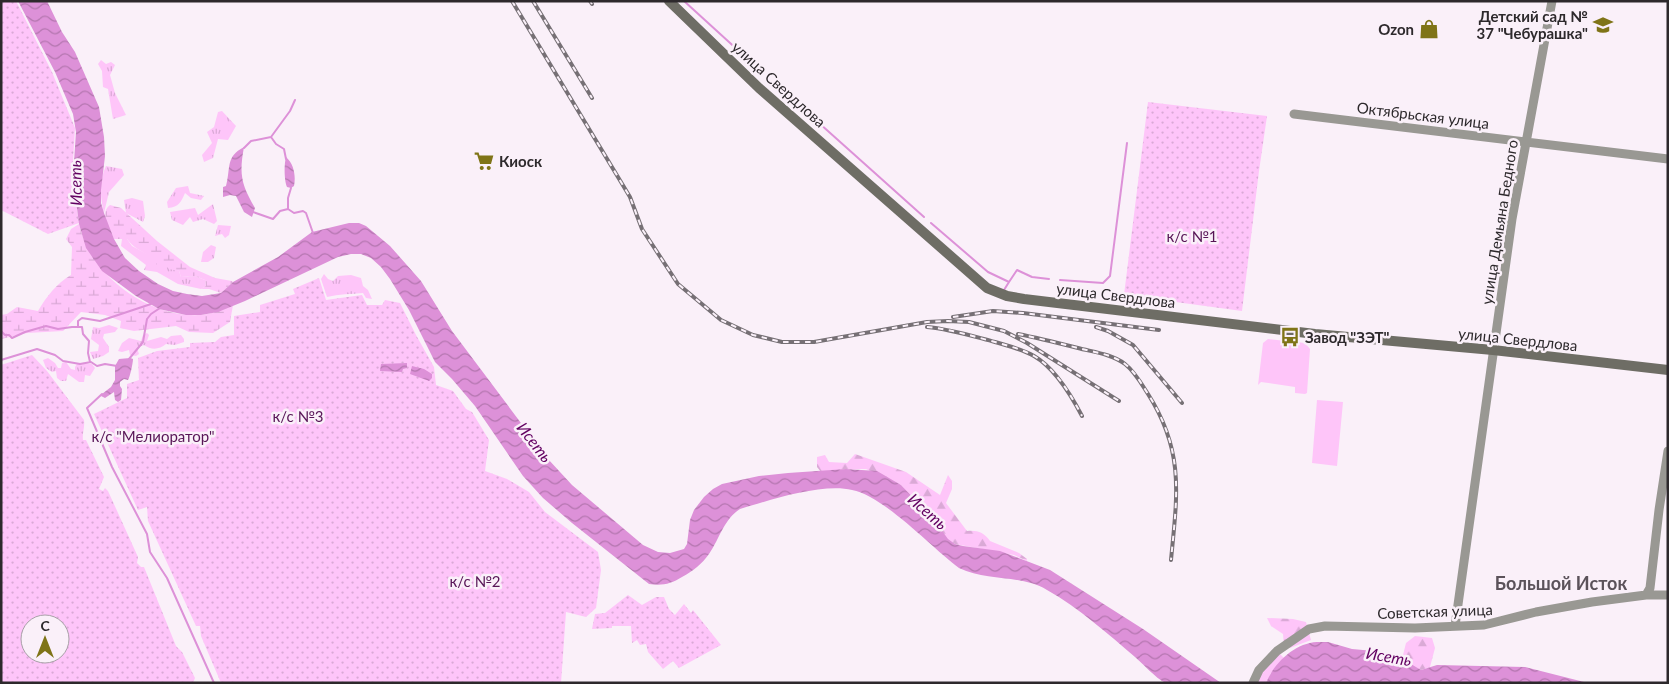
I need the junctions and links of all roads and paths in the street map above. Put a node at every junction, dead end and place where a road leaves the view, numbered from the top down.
1 (670, 1) edge
2 (1552, 1) edge
3 (1294, 114) dead end
4 (1526, 141) junction
5 (1668, 159) edge
6 (1493, 350) junction
7 (1668, 370) edge
8 (1668, 451) edge
9 (1646, 595) junction
10 (1668, 595) edge
11 (1455, 626) junction
12 (1253, 683) edge

1 - 6 main road, улица Свердлова
2 - 4 street, улица Демьяна Бедного
3 - 4 street, Октябрьская улица
4 - 5 street, Октябрьская улица
4 - 6 street, улица Демьяна Бедного
6 - 7 main road, улица Свердлова
6 - 11 street, улица Демьяна Бедного
8 - 9 street
9 - 10 street, Советская улица
9 - 11 street, Советская улица
11 - 12 street, Советская улица

